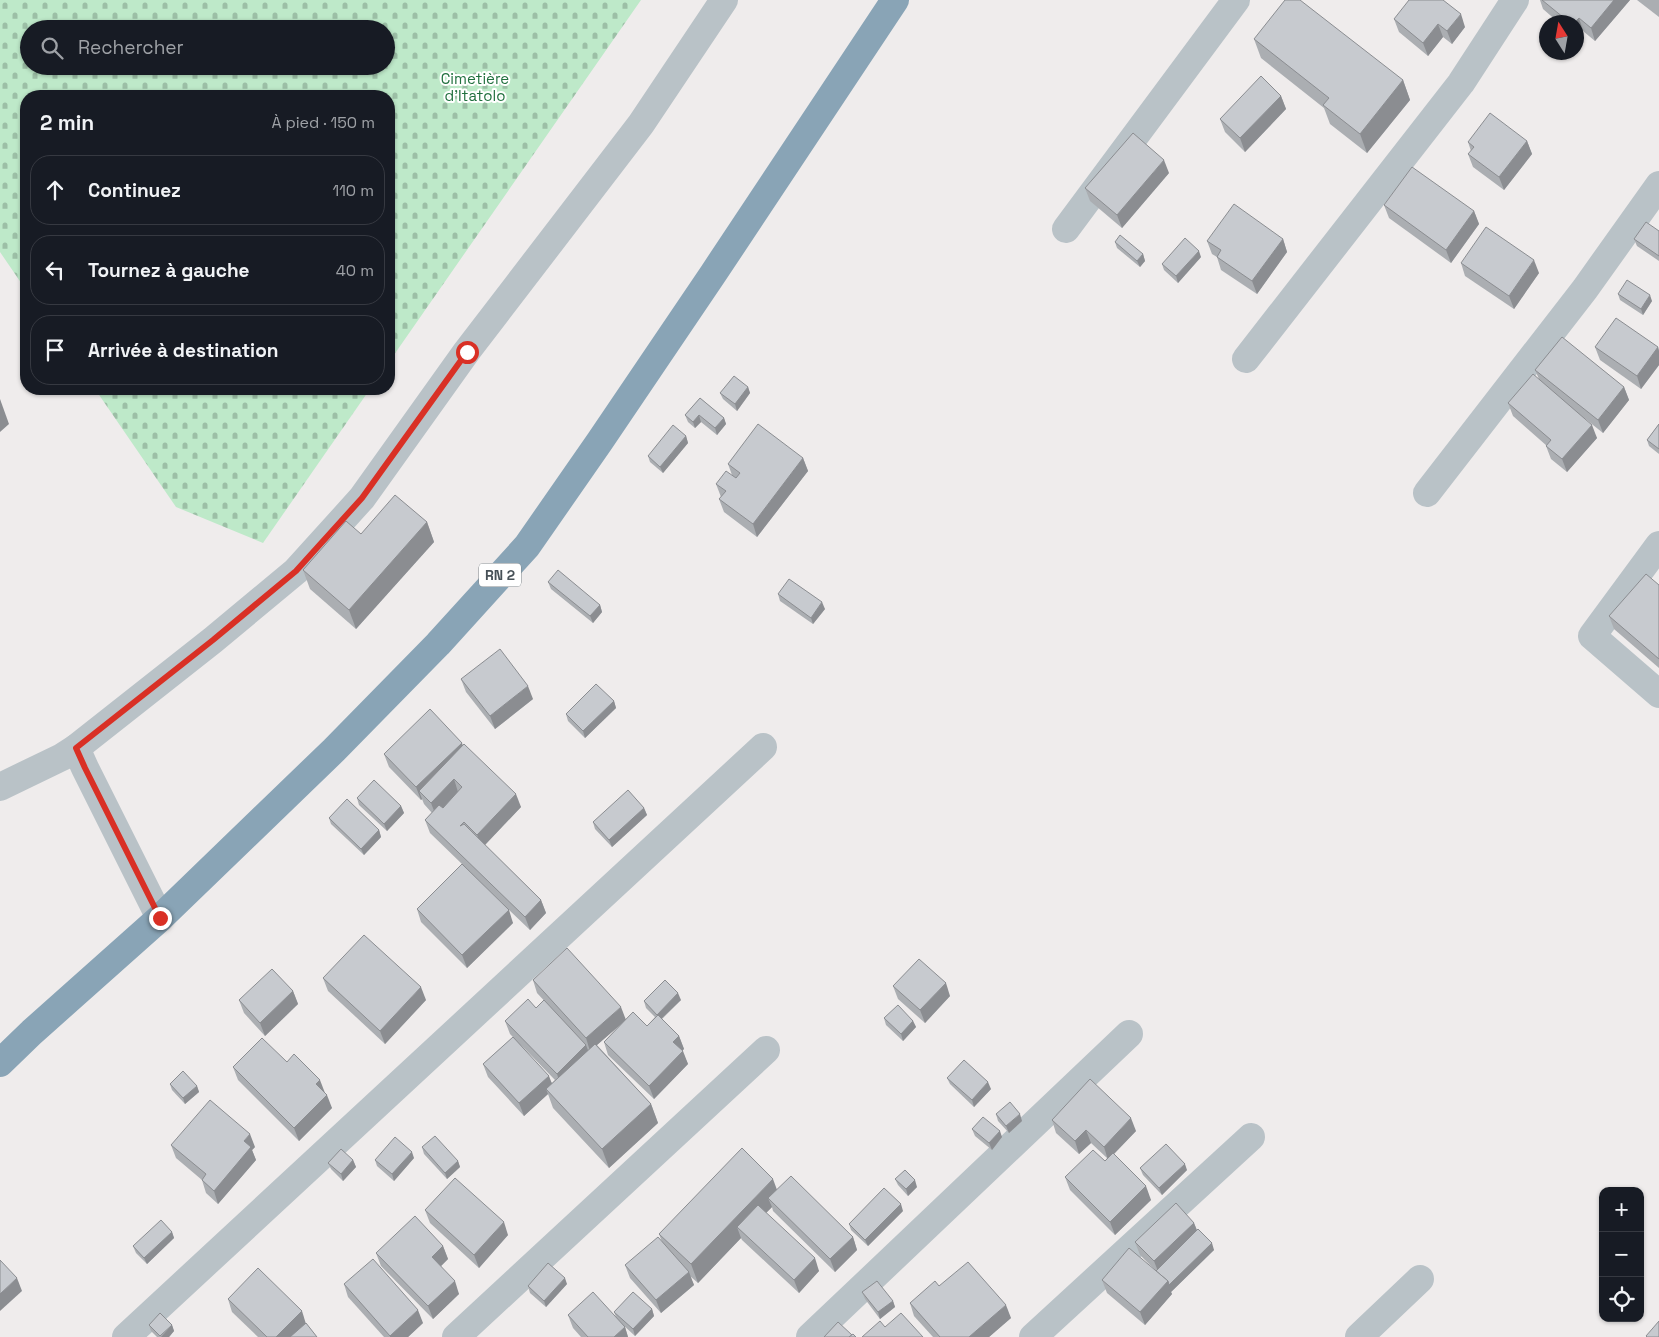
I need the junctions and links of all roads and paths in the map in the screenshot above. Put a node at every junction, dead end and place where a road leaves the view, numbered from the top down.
1 (724, 0) edge
2 (895, 0) edge
3 (1236, 0) edge
4 (1515, 0) edge
5 (1659, 185) edge
6 (1066, 229) dead end
7 (1246, 360) dead end
8 (1427, 494) dead end
9 (1659, 545) edge
10 (1659, 694) edge
11 (763, 746) dead end
12 (76, 748) junction
13 (0, 787) edge
14 (160, 918) junction
15 (1129, 1034) dead end
16 (766, 1050) dead end
17 (0, 1062) edge
18 (1251, 1137) dead end
19 (1420, 1279) dead end
20 (126, 1337) edge
21 (456, 1337) edge
22 (810, 1337) edge
23 (1033, 1337) edge
24 (1359, 1337) edge

1 - 12 street
2 - 14 highway, RN 2
3 - 6 street
4 - 7 street
5 - 8 street
9 - 10 street
11 - 20 street
12 - 13 street
12 - 14 street
14 - 17 highway, RN 2
15 - 22 street
16 - 21 street
18 - 23 street
19 - 24 street

